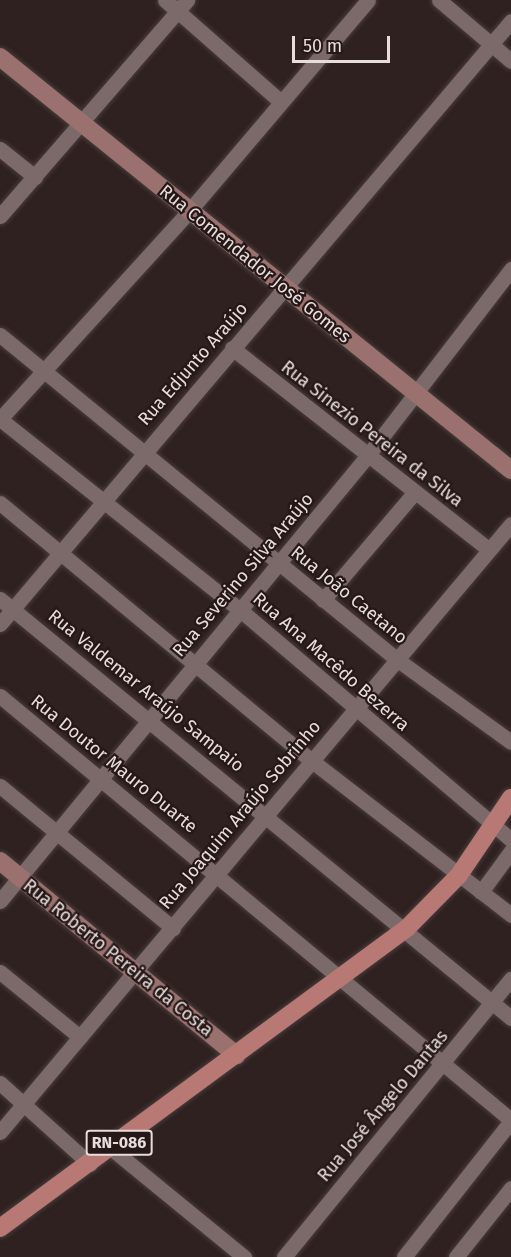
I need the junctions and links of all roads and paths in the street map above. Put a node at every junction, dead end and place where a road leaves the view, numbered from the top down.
1 (165, 0) edge
2 (368, 0) edge
3 (439, 0) edge
4 (183, 5) edge
5 (511, 21) edge
6 (490, 44) junction
7 (0, 57) edge
8 (511, 61) edge
9 (281, 102) junction
10 (81, 125) junction
11 (0, 149) edge
12 (35, 177) junction
13 (190, 210) junction
14 (0, 216) edge
15 (511, 269) edge
16 (283, 290) junction
17 (0, 335) edge
18 (232, 348) junction
19 (43, 371) junction
20 (414, 393) junction
21 (0, 419) edge
22 (145, 451) junction
23 (368, 455) junction
24 (511, 470) edge
25 (414, 493) junction
26 (102, 501) junction
27 (0, 503) edge
28 (511, 524) edge
29 (488, 549) junction
30 (61, 551) junction
31 (279, 563) junction
32 (323, 600) junction
33 (6, 604) edge
34 (239, 609) junction
35 (0, 624) edge
36 (395, 658) junction
37 (195, 663) junction
38 (0, 696) edge
39 (354, 708) junction
40 (151, 720) junction
41 (511, 742) edge
42 (312, 761) junction
43 (100, 781) junction
44 (0, 786) edge
45 (511, 798) edge
46 (269, 815) junction
47 (493, 826) junction
48 (57, 833) junction
49 (511, 840) edge
50 (511, 851) edge
51 (0, 861) edge
52 (217, 874) junction
53 (459, 875) junction
54 (20, 877) junction
55 (481, 892) junction
56 (0, 901) edge
57 (511, 915) edge
58 (173, 928) junction
59 (407, 928) junction
60 (0, 972) edge
61 (135, 972) junction
62 (341, 978) junction
63 (511, 979) edge
64 (492, 1002) junction
65 (511, 1018) edge
66 (80, 1037) junction
67 (236, 1055) junction
68 (443, 1066) junction
69 (0, 1083) edge
70 (24, 1102) junction
71 (511, 1121) edge
72 (0, 1132) edge
73 (111, 1149) junction
74 (90, 1164) junction
75 (511, 1188) edge
76 (0, 1228) edge
77 (244, 1257) edge
78 (284, 1257) edge
79 (404, 1257) edge
80 (456, 1257) edge

1 - 4 street
2 - 9 street
3 - 6 street
4 - 9 street
4 - 10 street
5 - 6 street, Rua Edjunto Araújo
6 - 8 street
6 - 16 street, Rua Edjunto Araújo
7 - 10 street, Rua Comendador José Gomes
9 - 13 street
10 - 12 street
10 - 13 street, Rua Comendador José Gomes
11 - 12 street
12 - 14 street
13 - 16 street, Rua Comendador José Gomes
13 - 19 street
15 - 20 street, Rua Severino Silva Araújo
16 - 18 street, Rua Edjunto Araújo
16 - 20 street, Rua Comendador José Gomes
17 - 19 street, Rua João Caetano
18 - 22 street, Rua Edjunto Araújo
18 - 23 street, Rua Sinezio Pereira da Silva
19 - 21 street
19 - 22 street, Rua João Caetano
20 - 23 street, Rua Severino Silva Araújo
20 - 24 street, Rua Comendador José Gomes
21 - 26 street, Rua Ana Macêdo Bezerra
22 - 26 street, Rua Edjunto Araújo
22 - 31 street, Rua João Caetano
23 - 25 street, Rua Sinezio Pereira da Silva
23 - 31 street, Rua Severino Silva Araújo
25 - 29 street, Rua Sinezio Pereira da Silva
25 - 32 street
26 - 30 street, Rua Edjunto Araújo
26 - 34 street, Rua Ana Macêdo Bezerra
27 - 30 street
28 - 29 street, Rua Joaquim Araújo Sobrinho
29 - 36 street, Rua Joaquim Araújo Sobrinho
30 - 33 street, Rua Edjunto Araújo
30 - 37 street
31 - 32 street, Rua João Caetano
31 - 34 street, Rua Severino Silva Araújo
32 - 36 street, Rua João Caetano
33 - 35 street, Rua Edjunto Araújo
33 - 40 street, Rua Valdemar Araújo Sampaio
34 - 37 street, Rua Severino Silva Araújo
34 - 39 street, Rua Ana Macêdo Bezerra
36 - 39 street, Rua Joaquim Araújo Sobrinho
36 - 41 street, Rua João Caetano
37 - 40 street, Rua Severino Silva Araújo
37 - 42 street
38 - 43 street, Rua Doutor Mauro Duarte
39 - 42 street, Rua Joaquim Araújo Sobrinho
39 - 47 street, Rua Ana Macêdo Bezerra
40 - 43 street, Rua Severino Silva Araújo
40 - 46 street, Rua Valdemar Araújo Sampaio
42 - 46 street, Rua Joaquim Araújo Sobrinho
42 - 53 street
43 - 48 street, Rua Severino Silva Araújo
43 - 52 street, Rua Doutor Mauro Duarte
44 - 48 street
45 - 47 main road, RN-086
46 - 52 street, Rua Joaquim Araújo Sobrinho
46 - 59 street, Rua Valdemar Araújo Sampaio
47 - 49 street, Rua Ana Macêdo Bezerra
47 - 53 main road, RN-086
48 - 54 street, Rua Severino Silva Araújo
48 - 58 street
50 - 55 street
51 - 54 street, Rua Roberto Pereira da Costa
52 - 58 street, Rua Joaquim Araújo Sobrinho
52 - 62 street, Rua Doutor Mauro Duarte
53 - 55 street
53 - 59 main road, RN-086
54 - 56 street, Rua Severino Silva Araújo
54 - 61 street, Rua Roberto Pereira da Costa
55 - 57 street
58 - 61 street, Rua Joaquim Araújo Sobrinho
59 - 62 main road, RN-086
59 - 64 street, Rua Valdemar Araújo Sampaio
60 - 66 street
61 - 66 street, Rua Joaquim Araújo Sobrinho
61 - 67 street, Rua Roberto Pereira da Costa
62 - 67 main road, RN-086
62 - 68 street, Rua Doutor Mauro Duarte
63 - 64 street, Rua José Ângelo Dantas
64 - 65 street, Rua Valdemar Araújo Sampaio
64 - 68 street, Rua José Ângelo Dantas
66 - 70 street, Rua Joaquim Araújo Sobrinho
67 - 73 main road, RN-086
68 - 71 street, Rua Doutor Mauro Duarte
68 - 78 street, Rua José Ângelo Dantas
69 - 70 street
70 - 72 street, Rua Joaquim Araújo Sobrinho
70 - 74 street
71 - 79 street
73 - 74 main road, RN-086
73 - 77 street
74 - 76 main road, RN-086
75 - 80 street

